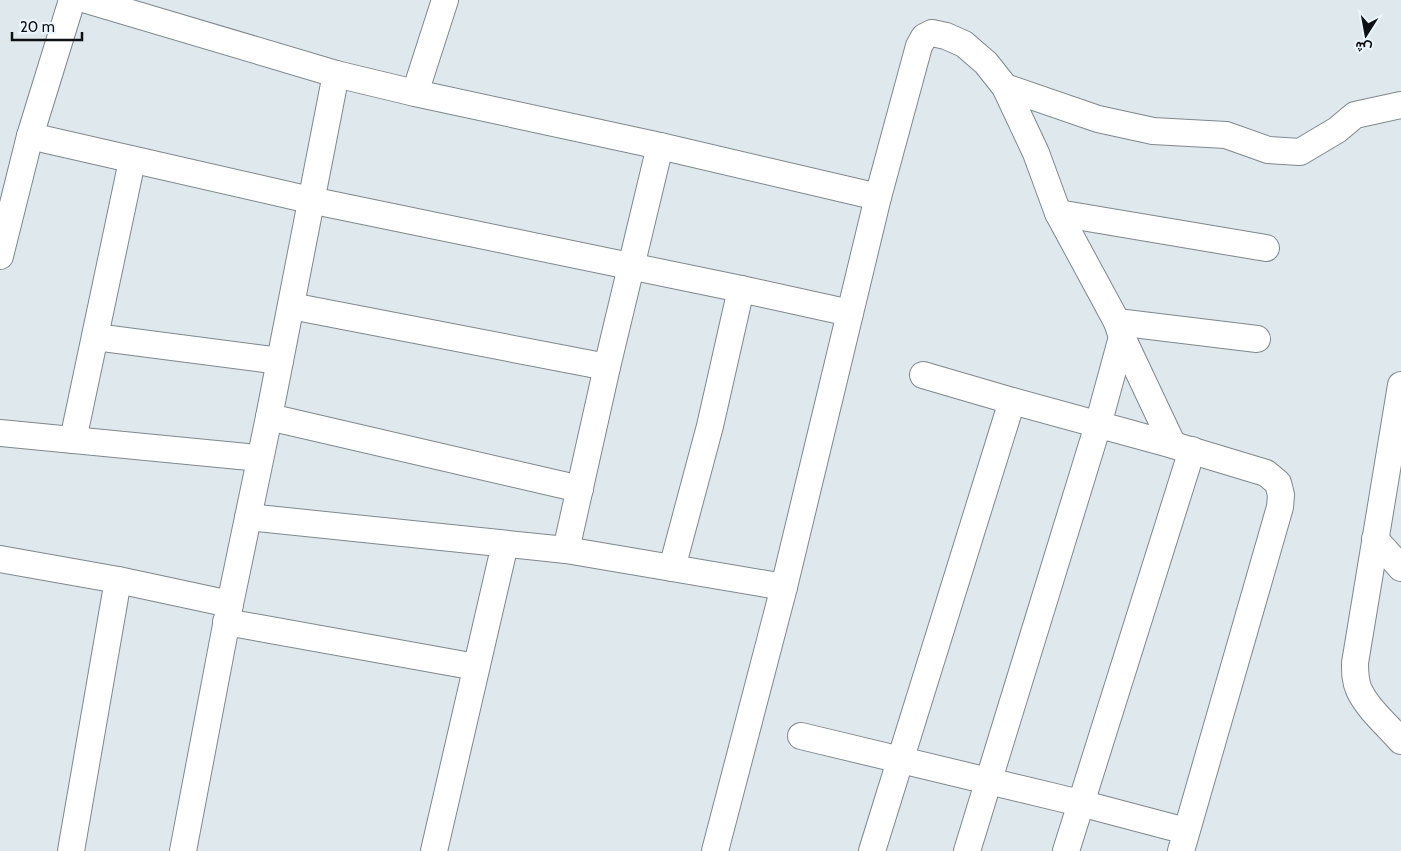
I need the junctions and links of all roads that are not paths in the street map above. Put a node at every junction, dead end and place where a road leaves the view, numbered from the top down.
1 (72, 0) edge
2 (87, 0) edge
3 (445, 0) edge
4 (336, 74) junction
5 (1005, 87) junction
6 (416, 93) junction
7 (1401, 105) edge
8 (30, 136) junction
9 (660, 146) junction
10 (132, 161) junction
11 (878, 197) junction
12 (310, 200) junction
13 (1058, 213) junction
14 (1266, 248) dead end
15 (0, 256) edge
16 (632, 267) junction
17 (741, 288) junction
18 (291, 306) junction
19 (850, 313) junction
20 (1119, 329) junction
21 (95, 337) junction
22 (1256, 339) dead end
23 (280, 361) junction
24 (607, 367) junction
25 (923, 375) dead end
26 (1401, 385) edge
27 (1012, 401) junction
28 (269, 417) junction
29 (1098, 425) junction
30 (0, 433) edge
31 (73, 440) junction
32 (1182, 448) junction
33 (259, 458) junction
34 (580, 489) junction
35 (248, 517) junction
36 (1375, 539) junction
37 (505, 544) junction
38 (566, 550) junction
39 (0, 559) edge
40 (672, 568) junction
41 (1401, 568) edge
42 (118, 580) junction
43 (784, 587) junction
44 (228, 614) junction
45 (476, 667) junction
46 (801, 736) dead end
47 (1401, 740) edge
48 (900, 760) junction
49 (988, 780) junction
50 (1080, 803) junction
51 (1184, 841) edge
52 (70, 851) edge
53 (183, 851) edge
54 (434, 851) edge
55 (715, 851) edge
56 (872, 851) edge
57 (967, 851) edge
58 (1066, 851) edge

1 - 8 street
2 - 4 street
3 - 6 street
4 - 6 street
4 - 12 street
5 - 7 street
5 - 11 street
5 - 13 street
6 - 9 street
8 - 10 street
8 - 15 street
9 - 11 street
9 - 16 street
10 - 12 street
10 - 21 street
11 - 19 street
12 - 16 street
12 - 18 street
13 - 14 street
13 - 20 street
16 - 17 street
16 - 24 street
17 - 19 street
17 - 40 street
18 - 23 street
18 - 24 street
19 - 43 street
20 - 22 street
20 - 29 street
20 - 32 street
21 - 23 street
21 - 31 street
23 - 28 street
24 - 34 street
25 - 27 street
26 - 36 street
27 - 29 street
27 - 48 street
28 - 33 street
28 - 34 street
29 - 32 street
29 - 49 street
30 - 31 street
31 - 33 street
32 - 50 street
32 - 51 street
33 - 35 street
34 - 38 street
35 - 37 street
35 - 44 street
36 - 41 street
36 - 47 street
37 - 38 street
37 - 45 street
38 - 40 street
39 - 42 street
40 - 43 street
42 - 44 street
42 - 52 street
43 - 55 street
44 - 45 street
44 - 53 street
45 - 54 street
46 - 48 street
48 - 49 street
48 - 56 street
49 - 50 street
49 - 57 street
50 - 51 street
50 - 58 street

